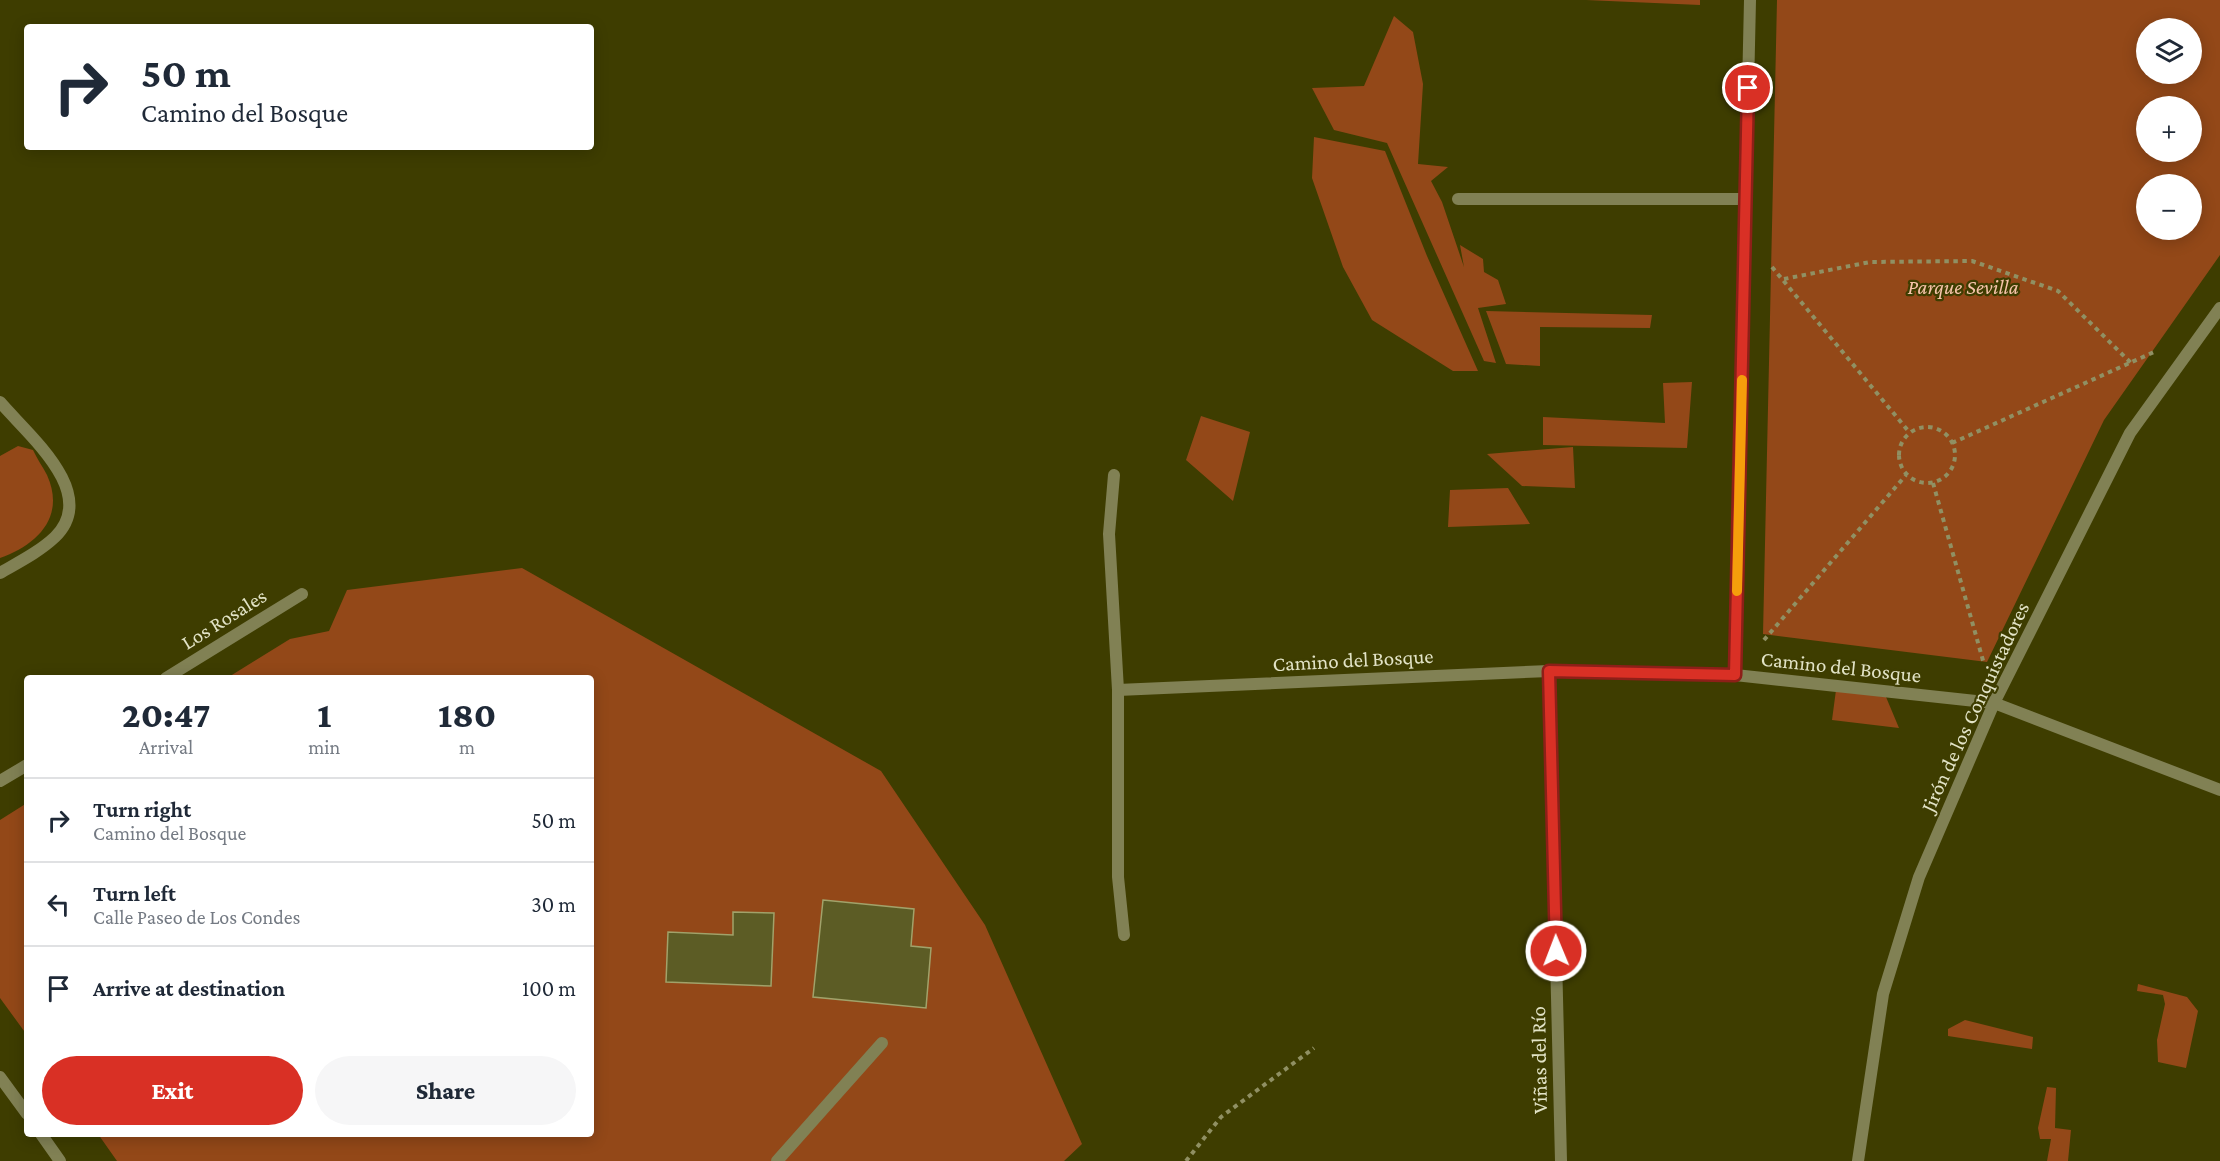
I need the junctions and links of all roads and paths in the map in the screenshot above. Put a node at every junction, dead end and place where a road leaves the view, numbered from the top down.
1 (1750, 0) edge
2 (1458, 199) dead end
3 (1745, 199) junction
4 (1745, 238) junction
5 (1784, 279) junction
6 (2220, 308) edge
7 (2161, 349) dead end
8 (2131, 363) junction
9 (0, 402) edge
10 (1910, 433) junction
11 (1952, 442) junction
12 (1114, 475) dead end
13 (1906, 475) junction
14 (1933, 483) junction
15 (0, 573) edge
16 (302, 594) dead end
17 (1549, 671) junction
18 (171, 675) edge
19 (1735, 675) junction
20 (1118, 690) junction
21 (1994, 703) junction
22 (24, 767) edge
23 (0, 781) edge
24 (2220, 790) edge
25 (1124, 935) dead end
26 (882, 1043) dead end
27 (1314, 1048) dead end
28 (0, 1077) edge
29 (24, 1110) edge
30 (43, 1137) edge
31 (60, 1161) edge
32 (777, 1161) edge
33 (1186, 1161) edge
34 (1561, 1161) edge
35 (1858, 1161) edge

1 - 3 street
2 - 3 street
3 - 4 street
4 - 5 path
4 - 19 street
5 - 8 path
5 - 10 path
6 - 21 street, Jirón de los Conquistadores
7 - 8 path
8 - 11 path
9 - 15 street
10 - 11 path
10 - 13 path
11 - 14 path
12 - 20 street
13 - 14 path
13 - 19 path
14 - 21 path
16 - 18 street, Los Rosales
17 - 19 street, Camino del Bosque
17 - 20 street, Camino del Bosque
17 - 34 street, Viñas del Río
19 - 21 street, Camino del Bosque
20 - 25 street
21 - 24 street, Camino del Bosque
21 - 35 street, Jirón de los Conquistadores
22 - 23 street
26 - 32 street
27 - 33 path
28 - 29 street
30 - 31 street

